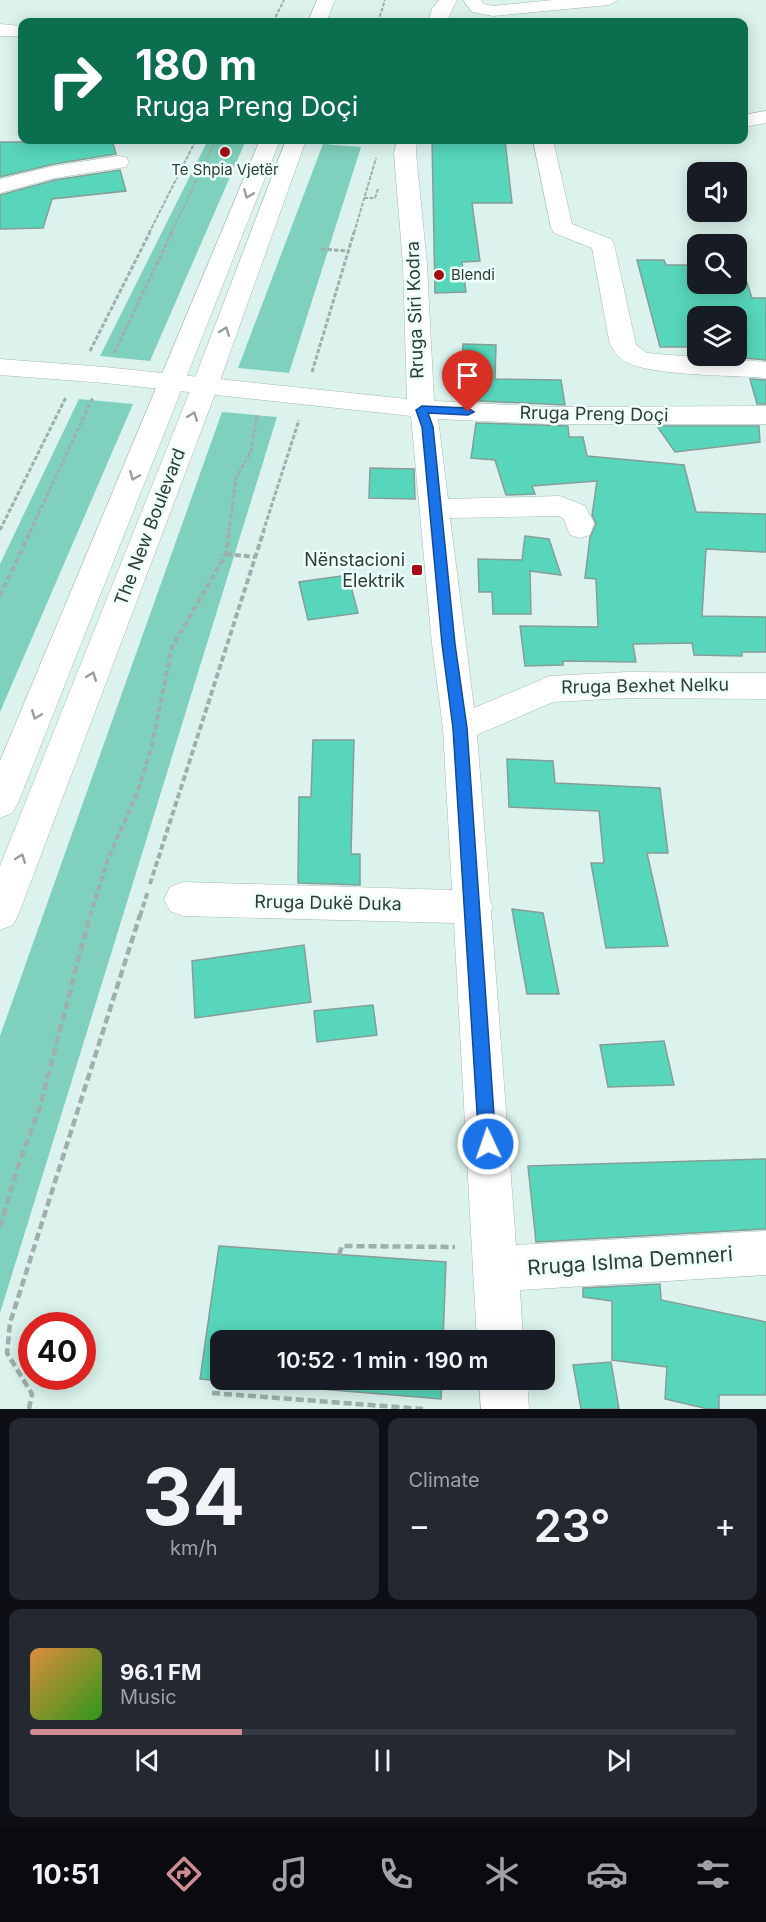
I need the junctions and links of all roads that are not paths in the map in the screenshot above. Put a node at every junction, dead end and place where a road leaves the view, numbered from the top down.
1 (326, 0) edge
2 (448, 0) edge
3 (472, 0) edge
4 (609, 0) edge
5 (319, 18) edge
6 (438, 18) edge
7 (0, 30) edge
8 (18, 31) edge
9 (766, 117) edge
10 (748, 121) edge
11 (268, 144) edge
12 (295, 144) edge
13 (406, 144) edge
14 (544, 144) edge
15 (118, 162) dead end
16 (0, 186) edge
17 (0, 367) edge
18 (766, 370) edge
19 (172, 383) junction
20 (205, 386) junction
21 (422, 410) junction
22 (766, 415) edge
23 (434, 509) junction
24 (580, 528) dead end
25 (766, 686) edge
26 (460, 728) junction
27 (0, 803) edge
28 (183, 899) dead end
29 (474, 907) junction
30 (0, 913) edge
31 (766, 1252) edge
32 (494, 1258) junction
33 (499, 1330) edge
34 (503, 1390) edge
35 (505, 1409) edge

1 - 5 street
2 - 6 street
3 - 4 street
7 - 8 street
9 - 10 street
11 -> 19 street, The New Boulevard
20 -> 12 street, The New Boulevard
13 - 21 street, Rruga Siri Kodra
14 - 18 street
15 - 16 street
17 - 19 street, Rruga Preng Doçi
19 - 20 street, Rruga Preng Doçi
19 -> 27 street, The New Boulevard
20 - 21 street, Rruga Preng Doçi
30 -> 20 street, The New Boulevard
21 - 22 street, Rruga Preng Doçi
21 - 23 street, Rruga Siri Kodra
23 - 24 street
23 - 26 street, Rruga Siri Kodra
25 - 26 street, Rruga Bexhet Nelku
26 - 29 street, Rruga Siri Kodra
28 - 29 street, Rruga Dukë Duka
29 - 32 street, Rruga Siri Kodra
31 - 32 street, Rruga Islma Demneri
32 - 33 street, Rruga Siri Kodra
34 - 35 street

